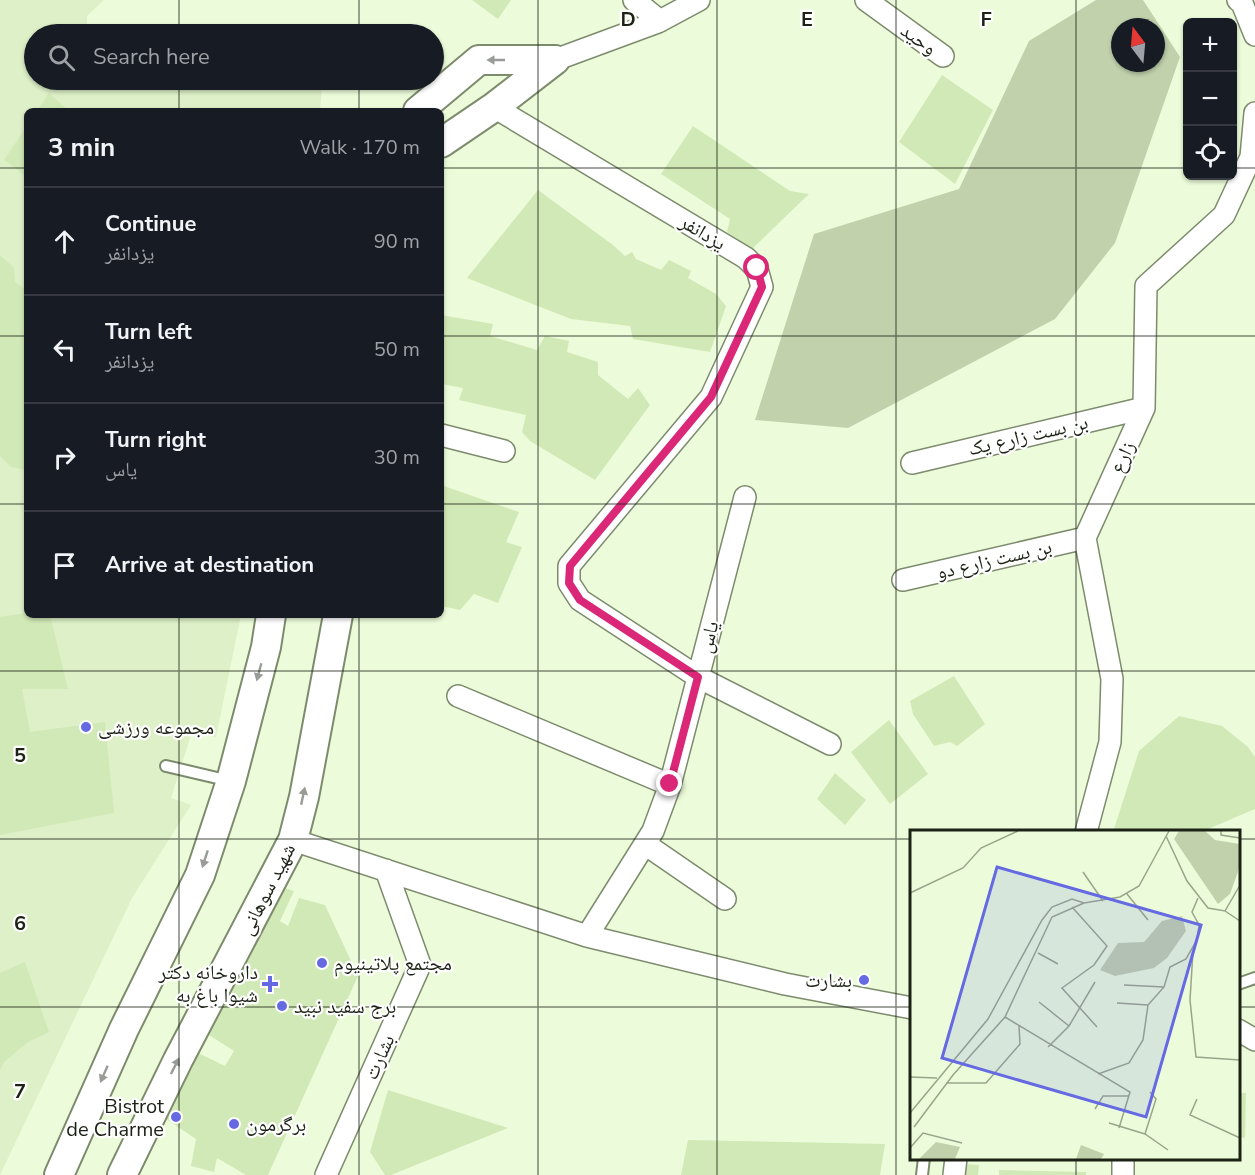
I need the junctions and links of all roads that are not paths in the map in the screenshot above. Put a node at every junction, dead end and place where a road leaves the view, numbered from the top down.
1 (634, 0) edge
2 (699, 0) edge
3 (866, 0) edge
4 (1238, 0) edge
5 (660, 21) junction
6 (1255, 35) edge
7 (943, 56) dead end
8 (555, 60) junction
9 (444, 89) edge
10 (443, 90) edge
11 (494, 107) junction
12 (422, 108) edge
13 (1255, 113) edge
14 (444, 140) edge
15 (1251, 157) junction
16 (1255, 179) edge
17 (1144, 408) junction
18 (444, 436) edge
19 (504, 451) dead end
20 (912, 463) dead end
21 (745, 497) dead end
22 (1085, 537) junction
23 (903, 580) dead end
24 (271, 618) edge
25 (337, 618) edge
26 (698, 677) junction
27 (458, 696) dead end
28 (830, 744) dead end
29 (166, 766) dead end
30 (231, 781) junction
31 (670, 784) junction
32 (1086, 830) edge
33 (293, 840) junction
34 (645, 844) junction
35 (386, 870) junction
36 (725, 899) dead end
37 (587, 936) junction
38 (1255, 978) edge
39 (1240, 984) edge
40 (910, 1008) edge
41 (1240, 1031) edge
42 (1255, 1040) edge
43 (924, 1160) edge
44 (956, 1160) edge
45 (59, 1175) edge
46 (122, 1175) edge
47 (326, 1175) edge
48 (922, 1175) edge
49 (954, 1175) edge

1 - 5 street
2 - 5 street
3 - 7 street, وحید
4 - 6 street
5 - 8 street
8 -> 9 main road
8 - 11 main road
10 -> 12 main road
11 - 14 main road
11 - 26 street, یزدانفر
13 - 15 street, زارع
15 - 16 street
15 - 17 street, زارع
17 - 20 street, بن بست زارع یک
17 - 22 street, زارع
18 - 19 street
21 - 26 street, یاس
22 - 23 street, بن بست زارع دو
22 - 32 street
24 -> 30 main road
33 -> 25 main road, شهید سوهانی
26 - 28 street, یزدانفر
26 - 31 street, یاس
27 - 31 street
29 - 30 lane
30 -> 45 main road
31 - 34 street, یاس
33 - 35 street
46 -> 33 main road, شهید سوهانی
34 - 36 street
34 - 37 street, یاس
35 - 37 street
35 - 47 street, بشارت
37 - 40 street
38 - 39 lane
41 - 42 street
43 - 48 lane
44 - 49 street

